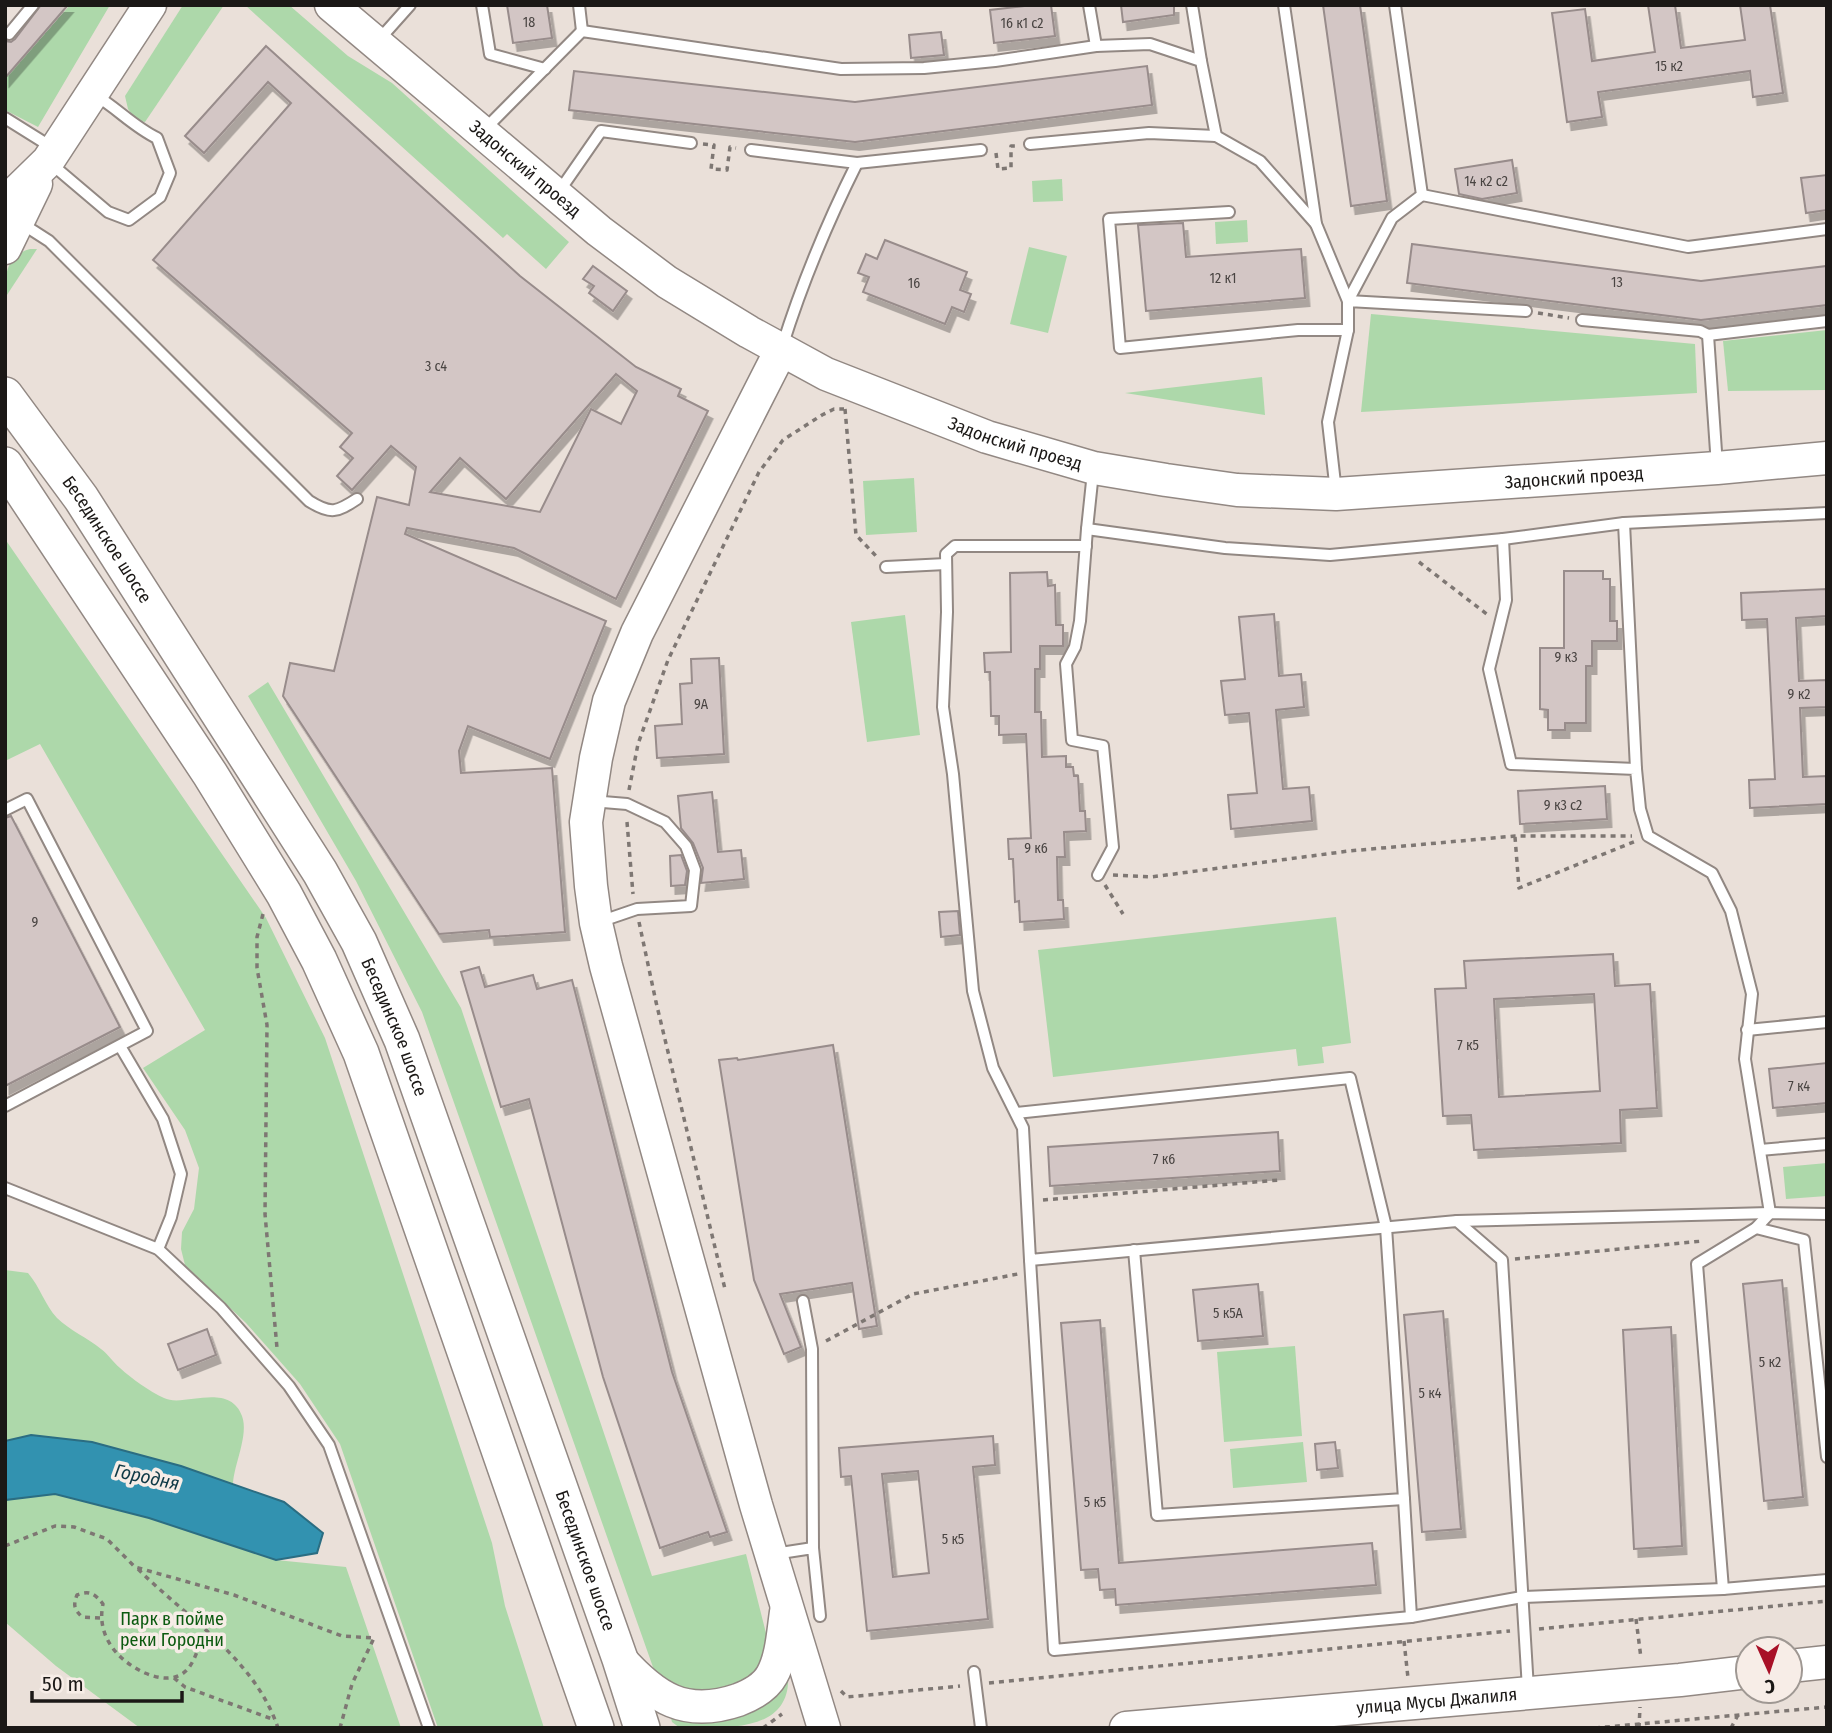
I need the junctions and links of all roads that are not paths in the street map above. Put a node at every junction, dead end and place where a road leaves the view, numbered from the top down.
1 (33, 5) edge
2 (150, 5) edge
3 (331, 5) edge
4 (411, 5) edge
5 (482, 5) edge
6 (579, 5) edge
7 (1088, 5) edge
8 (1192, 5) edge
9 (1284, 5) edge
10 (1395, 5) edge
11 (582, 31) junction
12 (9, 34) dead end
13 (375, 45) junction
14 (1096, 46) junction
15 (1200, 61) junction
16 (545, 69) junction
17 (93, 93) junction
18 (5, 118) edge
19 (482, 131) junction
20 (1216, 136) junction
21 (691, 143) road end
22 (1030, 144) road end
23 (751, 150) road end
24 (981, 150) road end
25 (52, 155) junction
26 (857, 163) junction
27 (556, 195) junction
28 (1422, 195) junction
29 (1229, 212) dead end
30 (1316, 224) junction
31 (1827, 229) edge
32 (9, 230) edge
33 (1348, 300) junction
34 (1526, 311) road end
35 (1583, 320) road end
36 (1827, 321) edge
37 (1348, 330) junction
38 (1708, 335) junction
39 (781, 350) junction
40 (5, 395) edge
41 (1827, 458) edge
42 (5, 465) edge
43 (1094, 468) junction
44 (1717, 468) junction
45 (1336, 494) junction
46 (357, 499) dead end
47 (1827, 513) edge
48 (1624, 523) junction
49 (1087, 529) junction
50 (1503, 539) junction
51 (1086, 546) junction
52 (946, 564) junction
53 (886, 567) road end
54 (1636, 769) junction
55 (589, 801) junction
56 (5, 810) edge
57 (1098, 875) road end
58 (596, 923) junction
59 (1827, 1022) edge
60 (1747, 1030) junction
61 (120, 1046) junction
62 (5, 1106) edge
63 (1016, 1113) junction
64 (1827, 1144) edge
65 (1760, 1150) junction
66 (5, 1188) edge
67 (1770, 1213) junction
68 (1827, 1214) edge
69 (1457, 1221) junction
70 (1386, 1227) junction
71 (1756, 1228) junction
72 (158, 1249) junction
73 (1134, 1250) junction
74 (1030, 1260) junction
75 (803, 1301) dead end
76 (1827, 1457) edge
77 (1404, 1499) junction
78 (813, 1548) junction
79 (771, 1555) junction
80 (1827, 1580) edge
81 (1723, 1589) junction
82 (1522, 1597) junction
83 (787, 1607) junction
84 (820, 1616) dead end
85 (1410, 1617) junction
86 (620, 1659) junction
87 (1827, 1662) edge
88 (1804, 1664) edge
89 (974, 1672) dead end
90 (1734, 1674) edge
91 (1528, 1692) junction
92 (429, 1728) edge
93 (597, 1728) edge
94 (642, 1728) edge
95 (824, 1728) edge
96 (981, 1728) edge
97 (1126, 1728) edge

1 - 12 lane
2 - 17 street
3 - 13 street, Задонский проезд
4 - 13 lane
5 - 16 lane
6 - 11 lane
7 - 14 lane
8 - 15 lane
9 - 30 lane
10 - 28 lane
11 - 14 lane
11 - 16 lane
13 - 19 street, Задонский проезд
14 - 15 lane
15 - 20 lane
16 - 19 lane
17 - 25 street
17 - 25 lane
18 - 25 lane
19 - 27 street, Задонский проезд
20 - 22 lane
20 - 30 lane
21 - 27 lane
23 - 26 lane
24 - 26 lane
25 - 32 street
26 - 39 lane
27 - 39 street, Задонский проезд
28 - 31 lane
28 - 33 lane
29 - 37 lane
30 - 33 lane
32 - 46 lane
33 - 34 lane
33 - 37 lane
35 - 38 lane
36 - 38 lane
37 - 45 lane
38 - 44 lane
39 - 43 street, Задонский проезд
39 - 55 street
40 - 86 main road, Бесединское шоссе
41 - 44 street, Задонский проезд
42 - 93 main road
43 - 45 street, Задонский проезд
43 - 49 lane
44 - 45 street, Задонский проезд
47 - 48 lane
48 - 50 lane
48 - 54 lane
49 - 50 lane
49 - 51 lane
50 - 54 lane
51 - 52 lane
51 - 57 lane
52 - 53 lane
52 - 63 lane
54 - 60 lane
55 - 58 street
55 - 58 lane
56 - 61 lane
58 - 79 street
59 - 60 lane
60 - 65 lane
61 - 62 lane
61 - 72 lane
63 - 70 lane
63 - 74 lane
64 - 65 lane
65 - 67 lane
66 - 72 lane
67 - 68 lane
67 - 69 lane
67 - 71 lane
69 - 70 lane
69 - 82 lane
70 - 73 lane
70 - 77 lane
71 - 76 lane
71 - 81 lane
72 - 92 lane
73 - 74 lane
73 - 77 lane
74 - 85 lane
75 - 78 lane
77 - 85 lane
78 - 79 lane
78 - 84 lane
79 - 83 street
80 - 81 lane
81 - 82 lane
82 - 85 lane
82 - 91 lane
83 - 86 street
83 - 95 street
86 - 94 main road, Бесединское шоссе
87 - 88 street
89 - 96 lane
90 - 91 street, улица Мусы Джалиля
91 - 97 street, улица Мусы Джалиля

